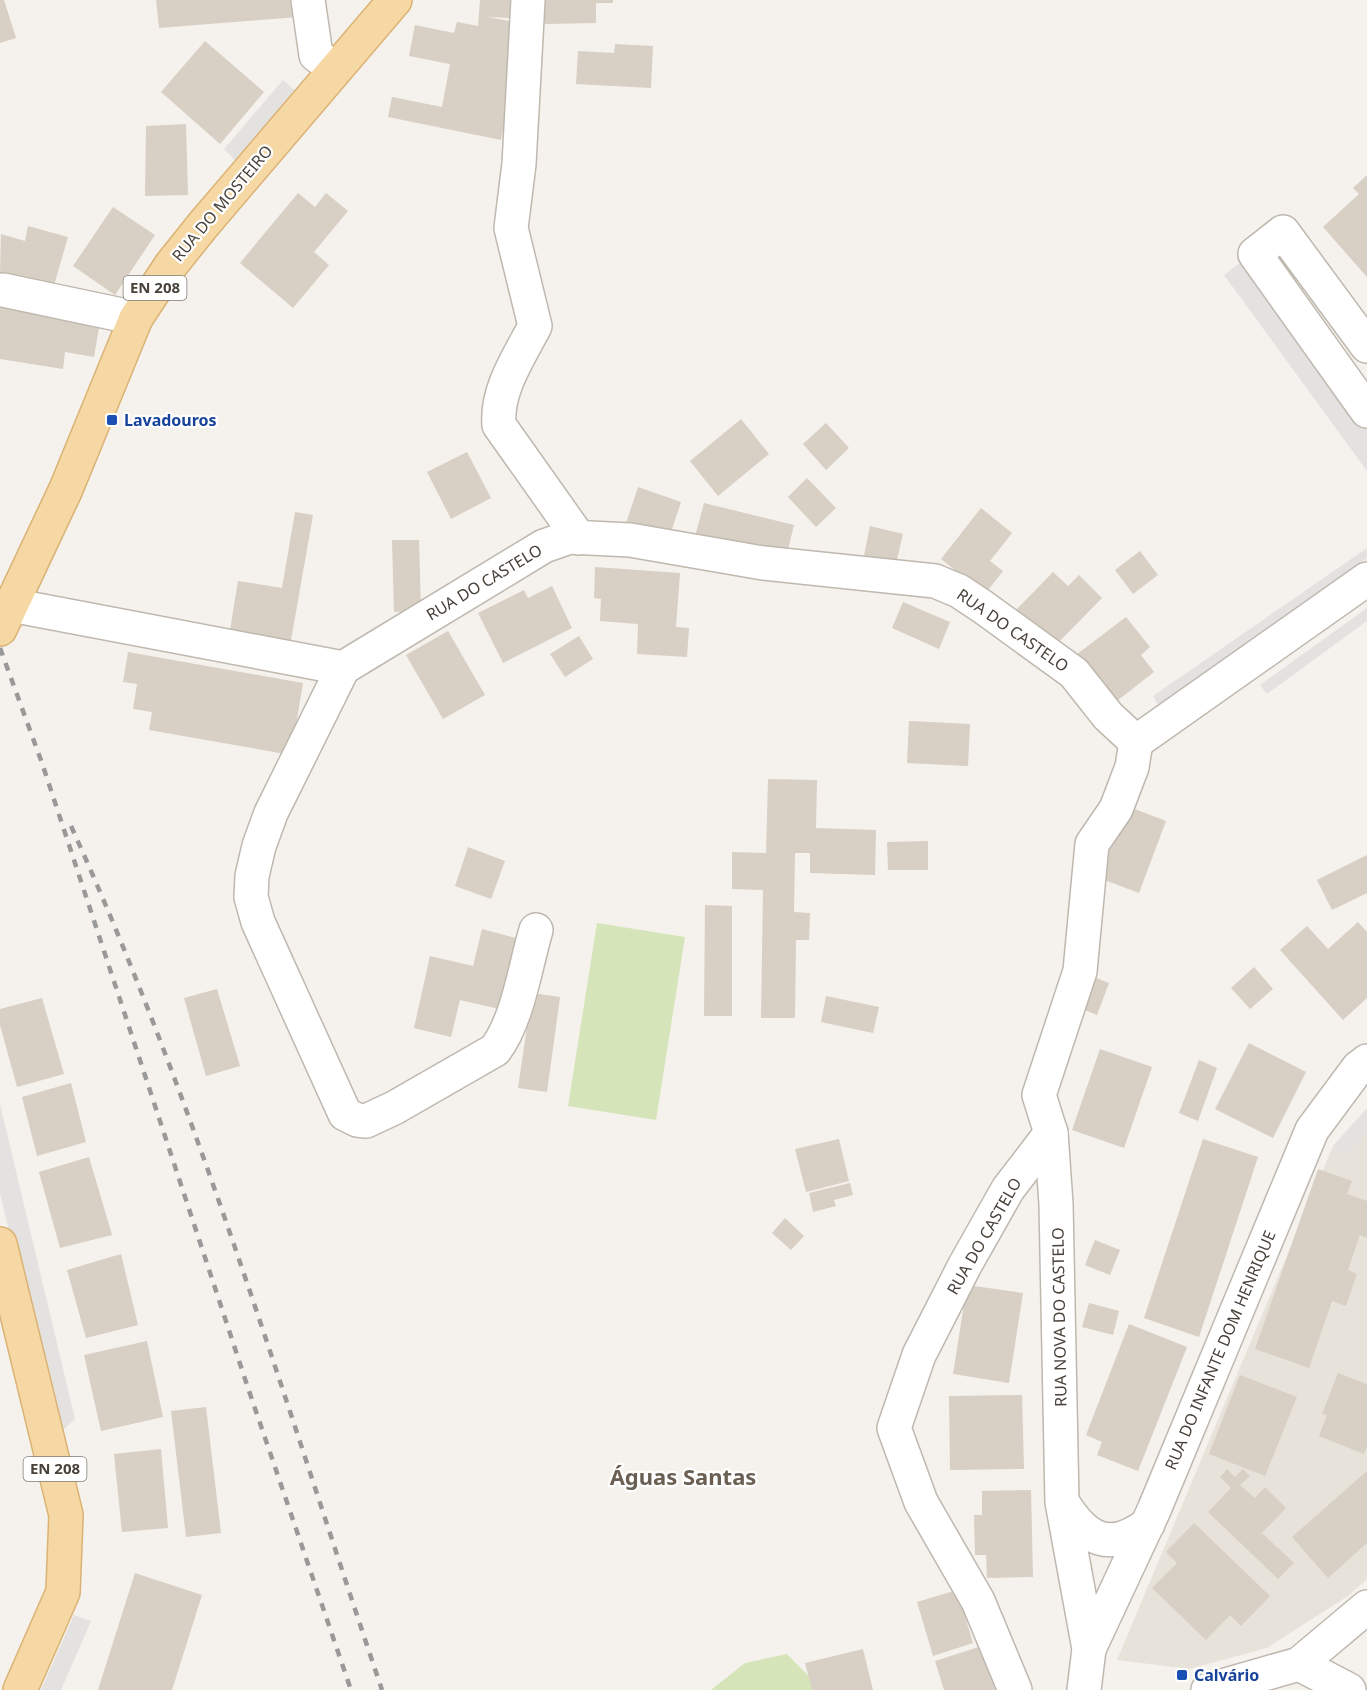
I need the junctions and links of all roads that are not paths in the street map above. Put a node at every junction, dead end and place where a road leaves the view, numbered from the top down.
1 (308, 0) edge
2 (395, 0) edge
3 (528, 0) edge
4 (334, 68) junction
5 (3, 290) dead end
6 (136, 318) junction
7 (1367, 346) edge
8 (1367, 411) edge
9 (579, 538) junction
10 (1367, 579) edge
11 (6, 617) edge
12 (343, 668) junction
13 (1136, 742) junction
14 (536, 930) dead end
15 (1367, 1061) edge
16 (1052, 1133) junction
17 (0, 1244) edge
18 (1062, 1502) junction
19 (1148, 1524) junction
20 (1367, 1607) edge
21 (1089, 1649) junction
22 (1299, 1664) junction
23 (20, 1690) edge
24 (1015, 1690) edge
25 (1084, 1690) edge
26 (1208, 1690) edge
27 (1348, 1690) edge

1 - 4 street
2 - 4 main road, RUA DO MOSTEIRO / EN 208
3 - 9 street
4 - 6 main road, RUA DO MOSTEIRO / EN 208
5 - 6 street
6 - 11 main road, RUA DO MOSTEIRO / EN 208
7 - 8 street
9 - 12 street, RUA DO CASTELO
9 - 13 street, RUA DO CASTELO
10 - 13 street
11 - 12 street
12 - 14 street
13 - 16 street
15 - 19 street, RUA DO INFANTE DOM HENRIQUE
16 - 18 street, RUA NOVA DO CASTELO
16 - 24 street, RUA DO CASTELO
17 - 23 main road, EN 208
18 - 19 street
18 - 21 street, RUA NOVA DO CASTELO
19 - 21 street, RUA DO INFANTE DOM HENRIQUE
20 - 22 street
21 - 25 street, RUA NOVA DO CASTELO
22 - 26 street
22 - 27 street

